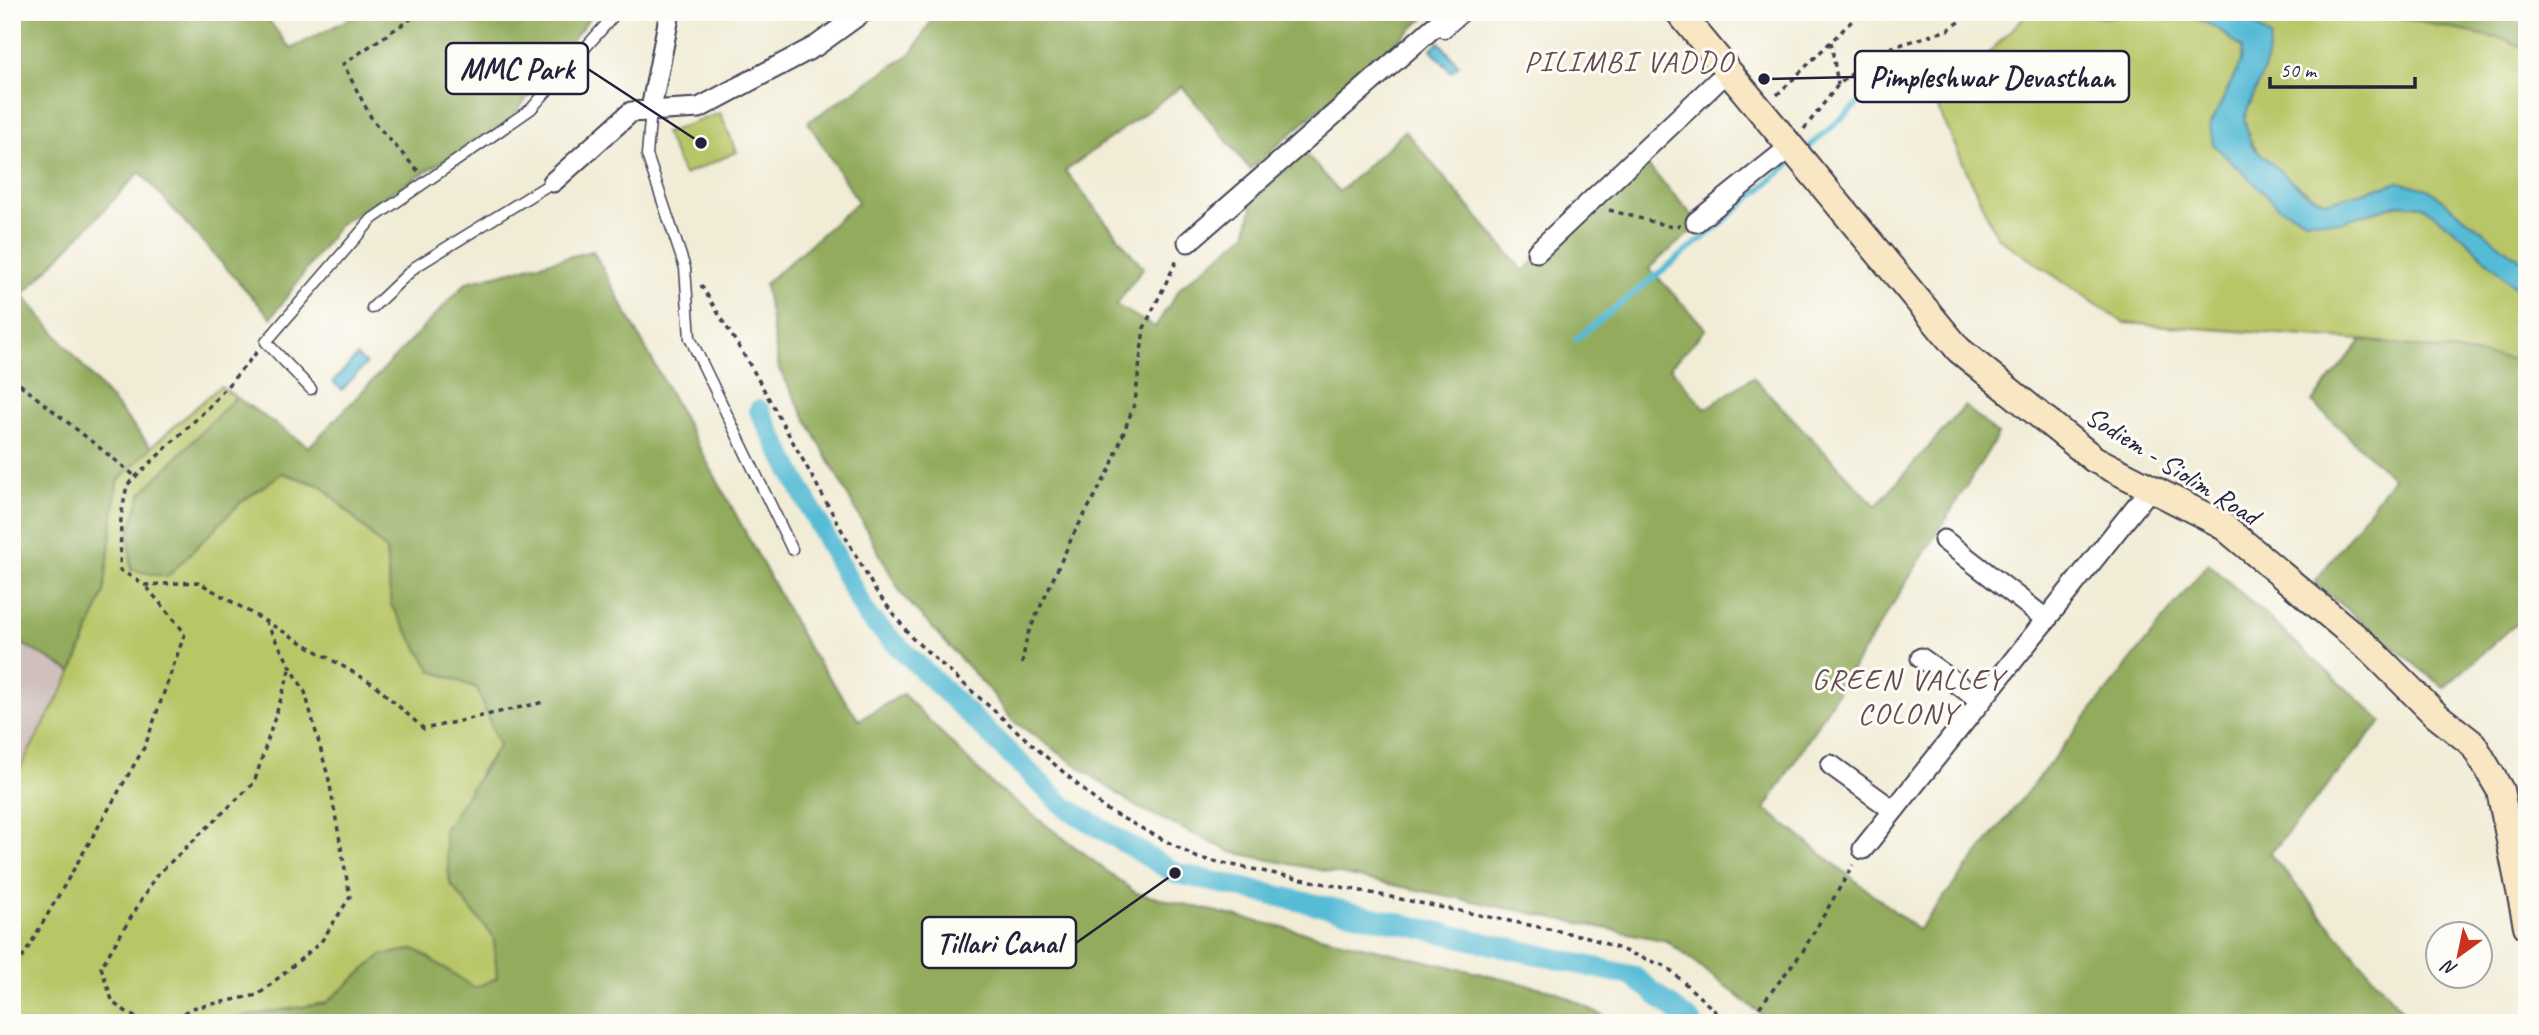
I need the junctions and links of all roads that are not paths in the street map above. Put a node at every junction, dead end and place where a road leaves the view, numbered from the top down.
1 (617, 12) edge
2 (670, 12) edge
3 (863, 12) edge
4 (1451, 12) edge
5 (1468, 12) edge
6 (1679, 12) edge
7 (1444, 33) dead end
8 (1728, 71) junction
9 (651, 109) junction
10 (1790, 147) junction
11 (553, 182) joint
12 (1696, 222) road end
13 (1188, 242) road end
14 (1536, 252) dead end
15 (372, 308) dead end
16 (312, 389) dead end
17 (2150, 489) junction
18 (1944, 540) dead end
19 (792, 549) dead end
20 (2047, 620) junction
21 (1922, 658) dead end
22 (1980, 701) junction
23 (1832, 765) dead end
24 (1893, 810) junction
25 (1863, 849) road end
26 (2527, 926) edge

1 - 16 lane
2 - 9 street
3 - 9 street
4 - 13 street
5 - 7 lane
6 - 8 main road, Sodiem - Siolim Road
8 - 10 main road, Sodiem - Siolim Road
8 - 14 street
9 - 11 street
9 - 19 lane
10 - 12 street
10 - 17 main road, Sodiem - Siolim Road
11 - 15 lane
17 - 20 street
17 - 26 main road, Sodiem - Siolim Road
18 - 20 street
20 - 22 street
21 - 22 street
22 - 24 street
23 - 24 street
24 - 25 street

